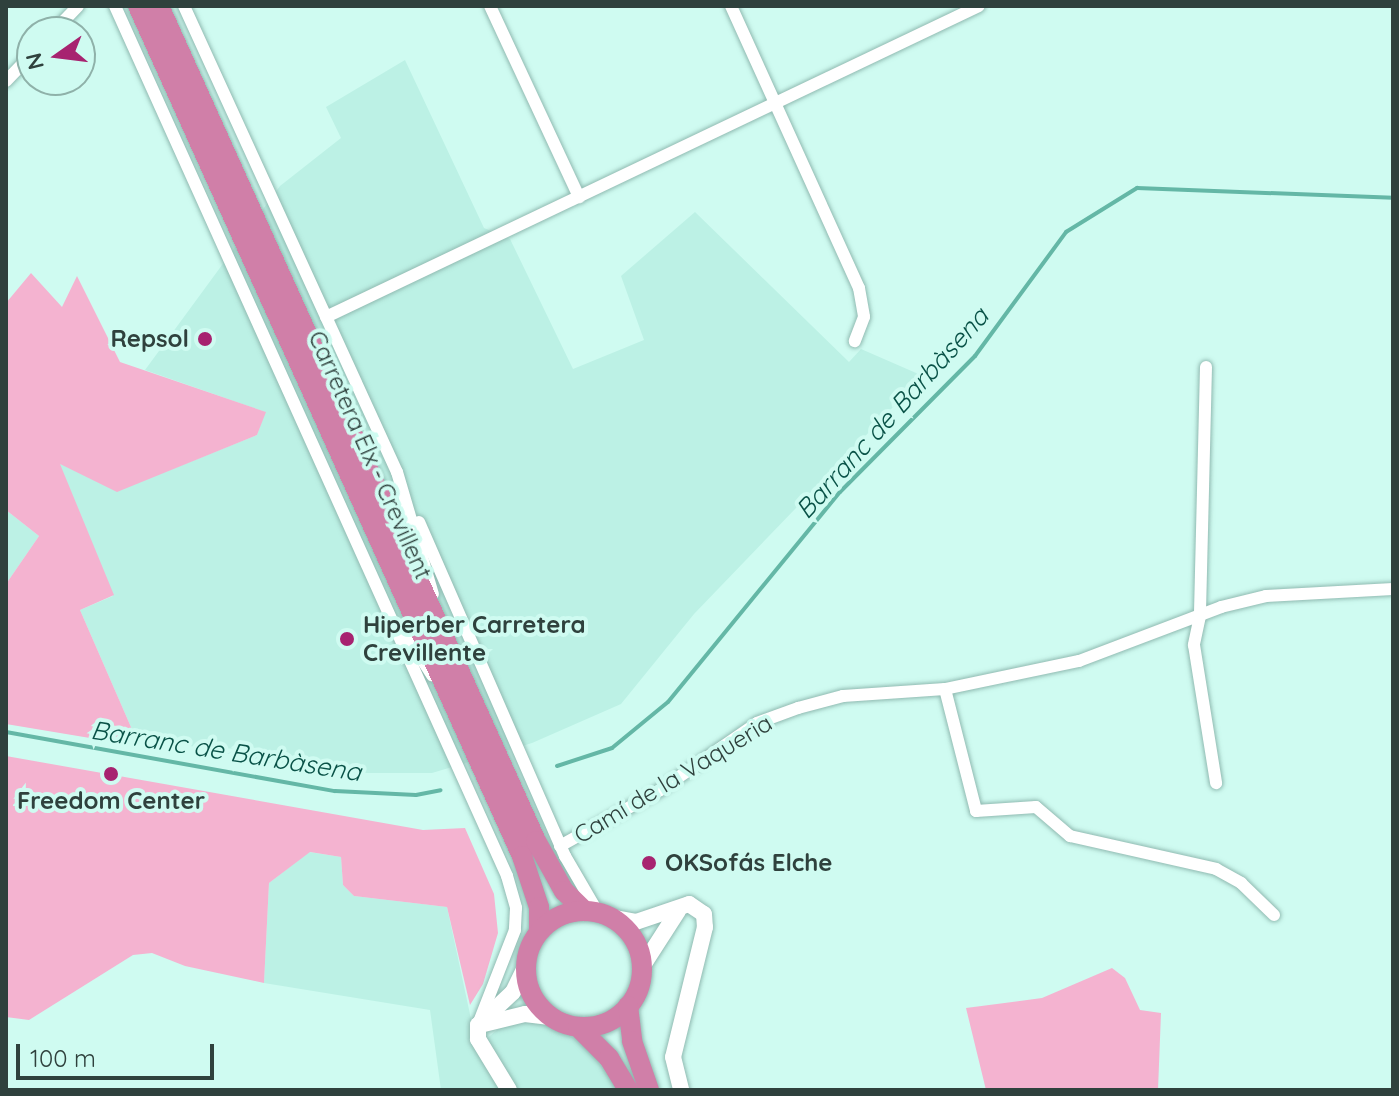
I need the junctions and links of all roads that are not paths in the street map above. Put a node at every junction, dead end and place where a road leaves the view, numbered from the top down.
1 (115, 6) edge
2 (138, 6) edge
3 (159, 6) edge
4 (184, 6) edge
5 (490, 6) edge
6 (731, 6) edge
7 (979, 6) edge
8 (775, 102) junction
9 (579, 197) junction
10 (326, 317) junction
11 (855, 341) dead end
12 (1206, 367) dead end
13 (397, 472) junction
14 (1393, 589) edge
15 (378, 590) junction
16 (1200, 616) junction
17 (450, 650) junction
18 (945, 689) junction
19 (464, 726) junction
20 (1216, 783) dead end
21 (560, 846) junction
22 (682, 907) junction
23 (599, 914) junction
24 (1274, 915) dead end
25 (539, 930) junction
26 (525, 967) junction
27 (642, 967) junction
28 (628, 1006) junction
29 (550, 1017) junction
30 (478, 1025) junction
31 (578, 1027) junction
32 (509, 1090) edge
33 (628, 1090) edge
34 (649, 1090) edge
35 (681, 1090) edge

1 - 15 street
2 - 19 highway, Carretera Elx - Crevillent
3 - 17 highway, Carretera Elx - Crevillent
4 - 10 street
5 - 9 street
6 - 8 street
7 - 8 street
8 - 9 street
8 - 11 street
9 - 10 street
10 - 13 street
12 - 16 street
13 - 17 street
13 - 21 street
14 - 16 street, Camí de la Vaqueria
15 - 19 street
15 - 30 street
16 - 18 street, Camí de la Vaqueria
16 - 20 street
17 - 23 highway, Carretera Elx - Crevillent
18 - 21 street, Camí de la Vaqueria
18 - 24 street
19 - 25 highway, Carretera Elx - Crevillent
21 - 23 street
22 - 23 street
22 - 27 street
22 - 35 street
23 - 25 highway
23 - 27 highway
25 - 26 highway
26 - 29 highway
26 - 30 street
27 - 28 highway
28 - 31 highway
28 - 34 highway
29 - 30 street
29 - 31 highway
30 - 32 street
31 - 33 highway

